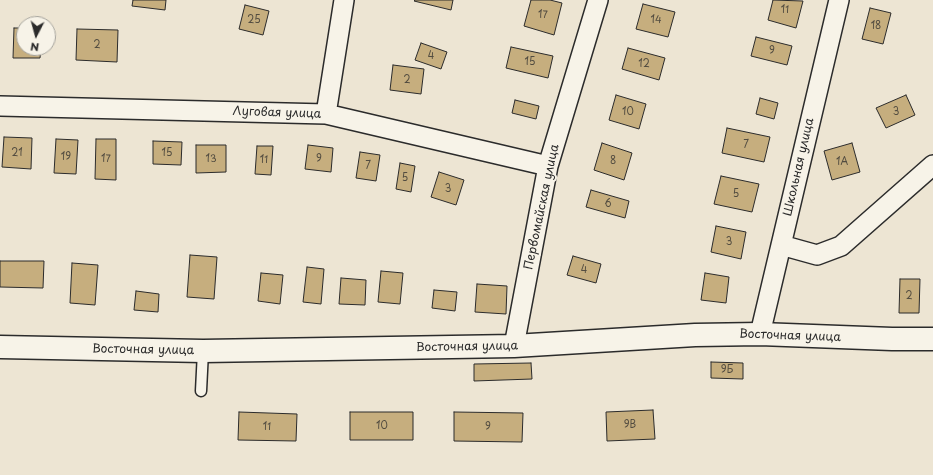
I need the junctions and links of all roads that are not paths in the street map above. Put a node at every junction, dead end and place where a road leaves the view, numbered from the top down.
1 (344, 0) edge
2 (598, 0) edge
3 (839, 0) edge
4 (0, 106) edge
5 (326, 114) junction
6 (933, 165) edge
7 (548, 166) junction
8 (781, 245) junction
9 (760, 334) junction
10 (933, 339) edge
11 (514, 346) junction
12 (0, 347) edge
13 (203, 351) junction
14 (201, 391) dead end

1 - 5 street
2 - 7 street, Первомайская улица
3 - 8 street, Школьная улица
4 - 5 street, Луговая улица
5 - 7 street, Луговая улица
6 - 8 street
7 - 11 street, Первомайская улица
8 - 9 street, Школьная улица
9 - 10 main road, Восточная улица
9 - 11 main road, Восточная улица
11 - 13 main road, Восточная улица
12 - 13 main road, Восточная улица
13 - 14 lane

